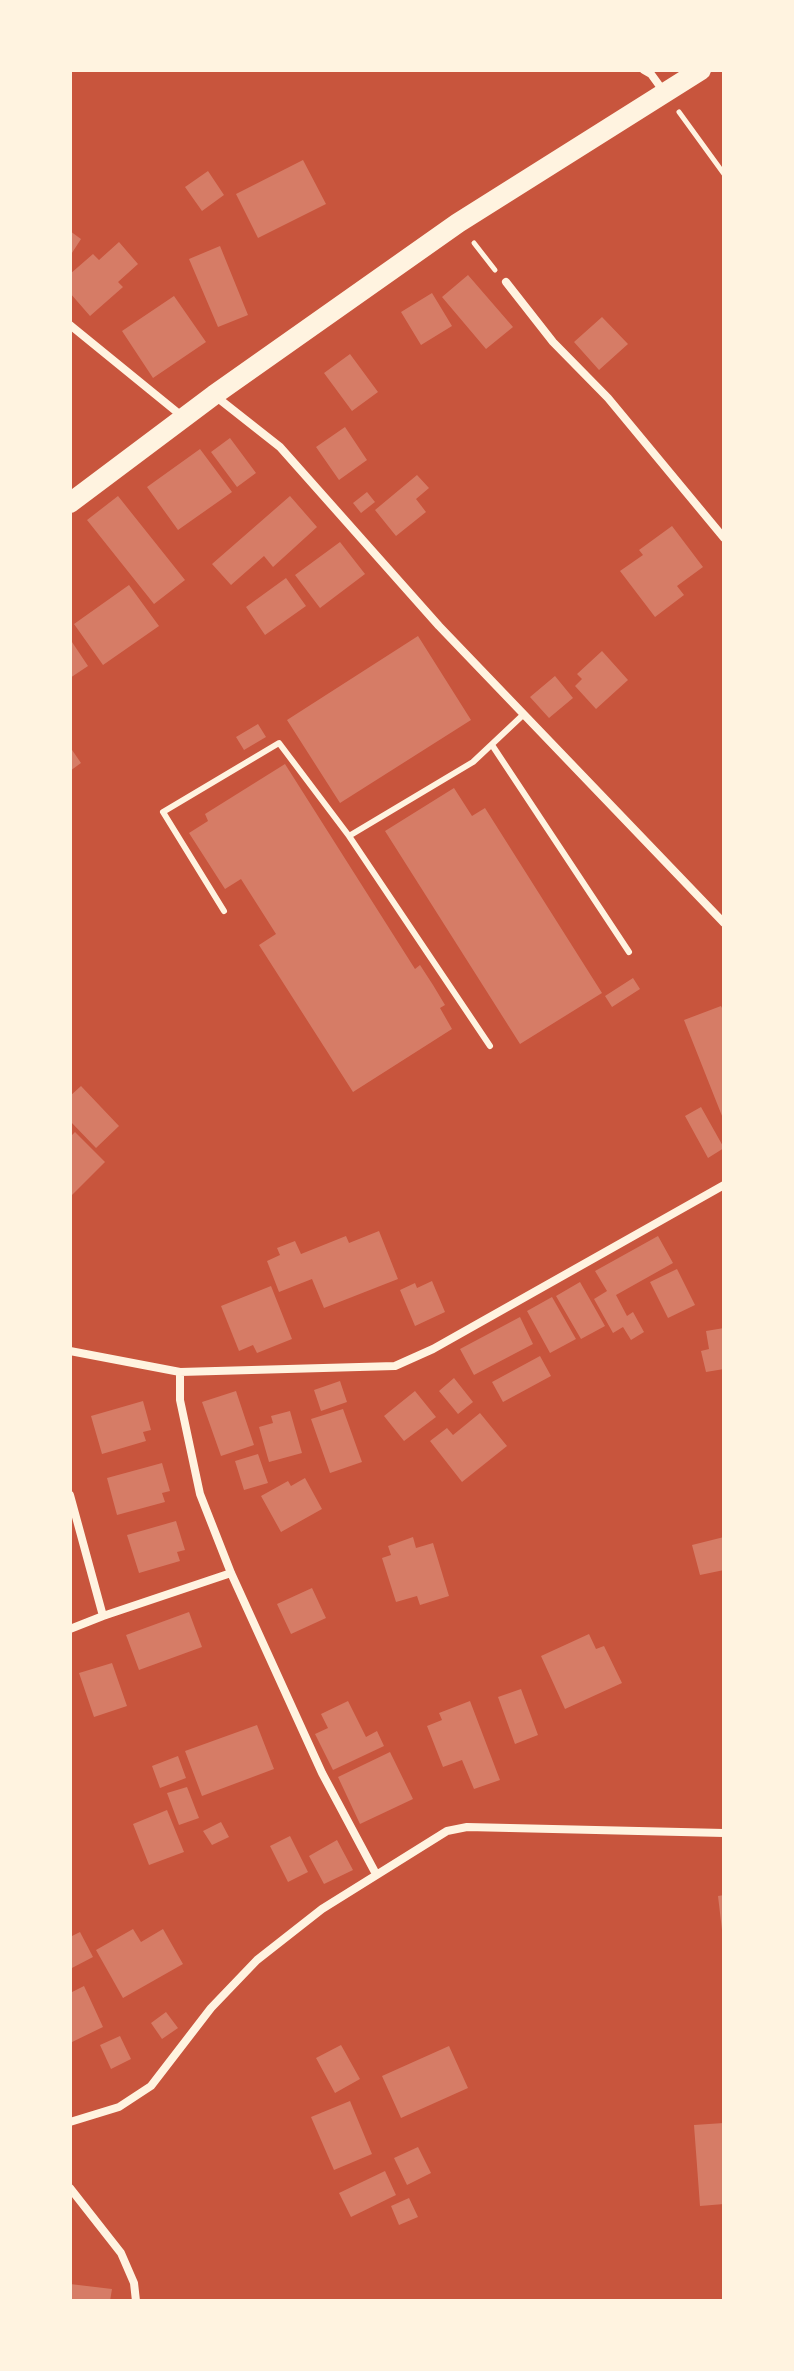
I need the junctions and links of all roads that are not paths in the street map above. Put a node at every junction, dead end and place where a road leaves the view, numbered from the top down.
1 (644, 70) edge
2 (701, 70) edge
3 (664, 92) junction
4 (506, 282) road end
5 (70, 325) edge
6 (214, 395) junction
7 (184, 417) junction
8 (70, 503) edge
9 (724, 538) edge
10 (524, 714) junction
11 (492, 745) junction
12 (349, 836) junction
13 (224, 911) dead end
14 (724, 923) edge
15 (629, 952) dead end
16 (490, 1046) dead end
17 (724, 1185) edge
18 (70, 1351) edge
19 (180, 1372) junction
20 (70, 1495) edge
21 (231, 1573) junction
22 (103, 1616) junction
23 (70, 1629) edge
24 (724, 1833) edge
25 (376, 1874) junction
26 (70, 2122) edge
27 (70, 2188) edge
28 (136, 2301) edge

1 - 3 street
2 - 3 main road
3 - 6 main road
4 - 9 street
5 - 7 street
6 - 7 main road
6 - 10 street
7 - 8 main road
10 - 11 lane
10 - 14 street
11 - 12 lane
11 - 15 lane
12 - 13 lane
12 - 16 lane
17 - 19 street
18 - 19 street
19 - 21 street
20 - 22 street
21 - 22 street
21 - 25 street
22 - 23 street
24 - 25 street
25 - 26 street
27 - 28 street

